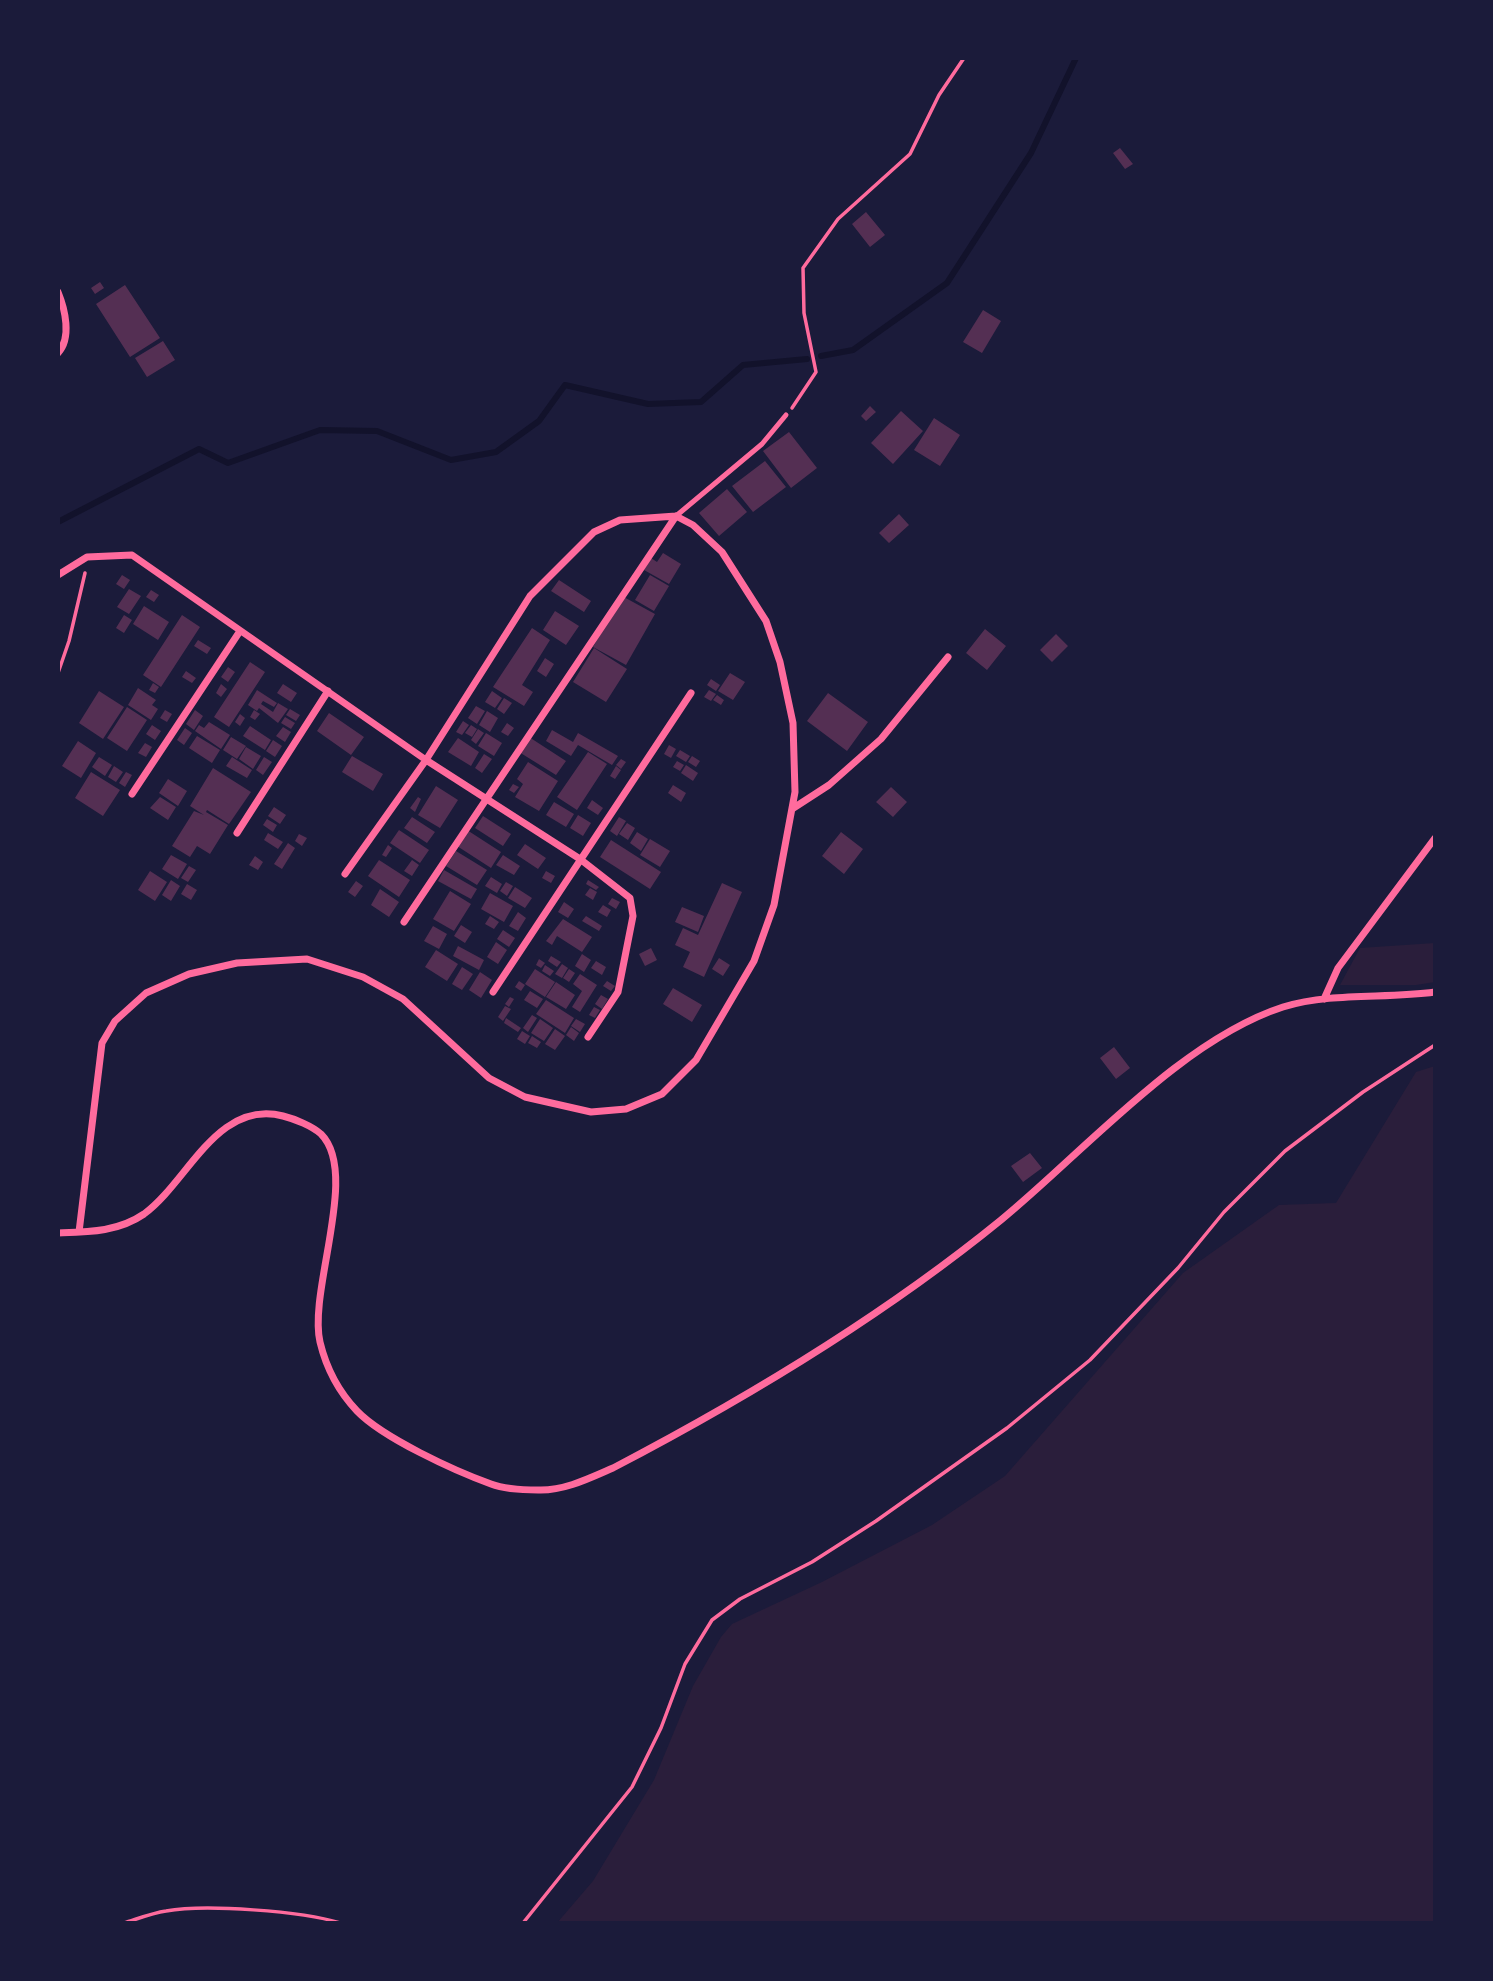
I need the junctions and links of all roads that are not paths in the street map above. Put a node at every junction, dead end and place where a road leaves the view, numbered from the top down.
1 (58, 292) edge
2 (58, 353) edge
3 (786, 415) road end
4 (676, 516) junction
5 (58, 575) edge
6 (240, 631) junction
7 (948, 657) dead end
8 (328, 691) junction
9 (691, 693) dead end
10 (426, 760) junction
11 (132, 794) dead end
12 (486, 798) junction
13 (792, 808) junction
14 (237, 833) dead end
15 (1435, 838) edge
16 (580, 859) junction
17 (345, 874) dead end
18 (404, 922) dead end
19 (494, 992) dead end
20 (1435, 992) edge
21 (1324, 999) junction
22 (588, 1037) dead end
23 (79, 1232) junction
24 (58, 1233) edge

1 - 2 street
3 - 4 lane
4 - 10 street
4 - 12 street
4 - 13 street
5 - 6 street
6 - 8 street
6 - 11 street
7 - 13 street
8 - 10 street
8 - 14 street
9 - 16 street
10 - 12 street
10 - 17 street
12 - 16 street
12 - 18 street
13 - 23 street
15 - 21 street
16 - 19 street
16 - 22 street
20 - 21 street
21 - 23 street
23 - 24 street

